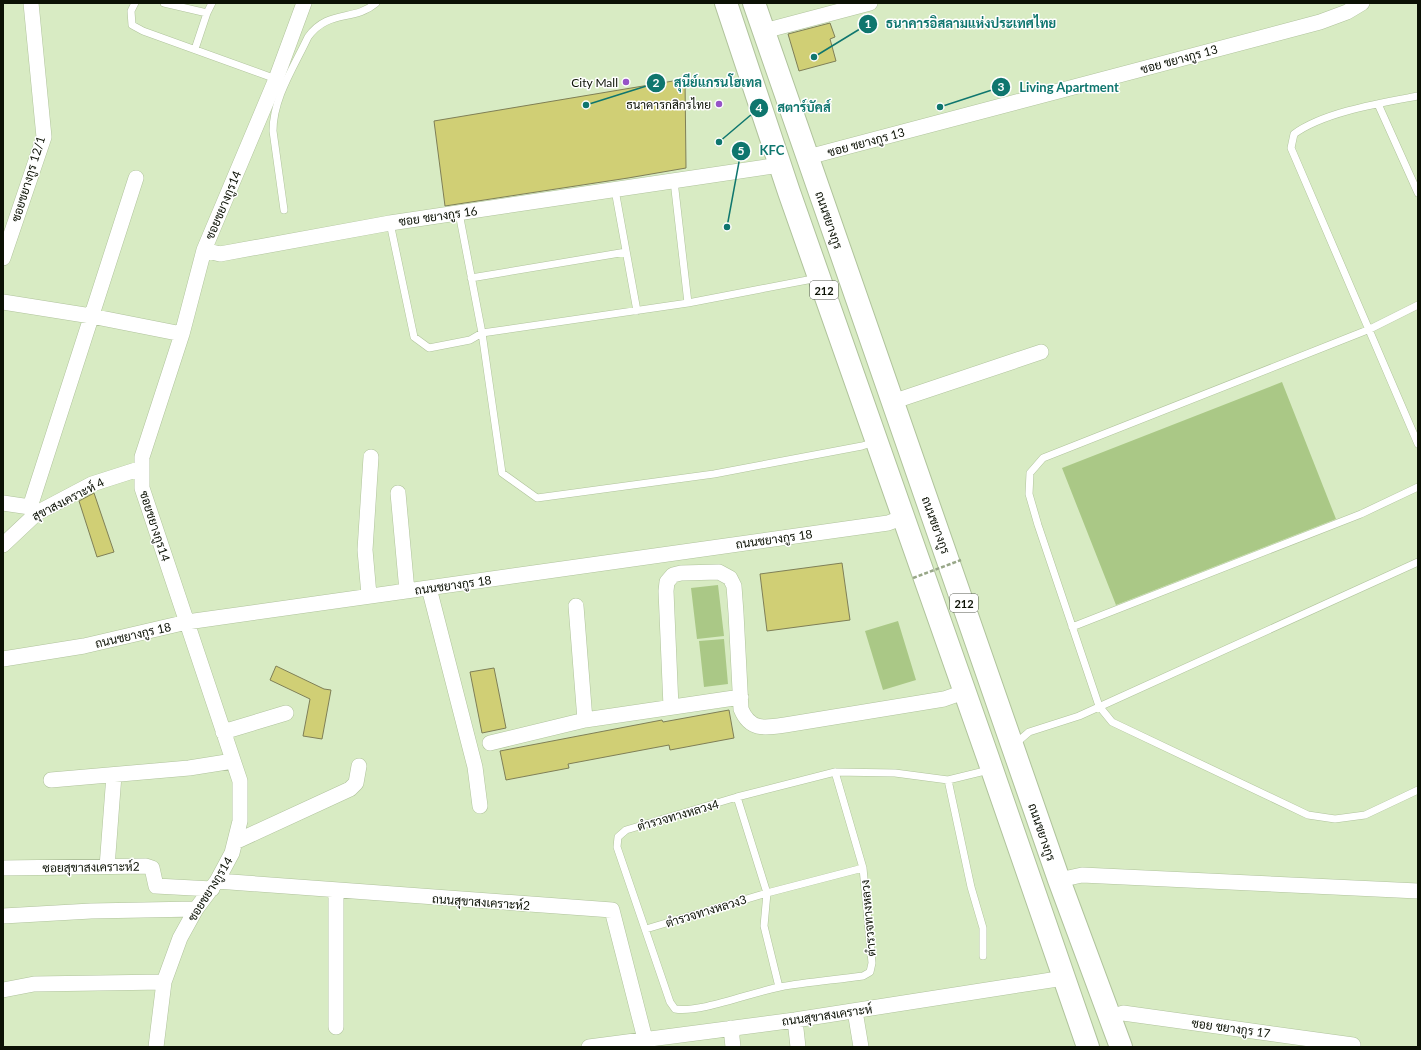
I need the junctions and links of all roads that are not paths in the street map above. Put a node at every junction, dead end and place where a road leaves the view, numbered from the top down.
1 (31, 3) edge
2 (135, 3) edge
3 (164, 3) edge
4 (212, 3) edge
5 (304, 3) edge
6 (376, 3) edge
7 (726, 3) edge
8 (754, 3) edge
9 (870, 3) edge
10 (1362, 3) edge
11 (207, 13) junction
12 (764, 31) junction
13 (195, 49) junction
14 (276, 79) junction
15 (1418, 96) edge
16 (1378, 104) junction
17 (808, 157) junction
18 (780, 165) junction
19 (136, 178) dead end
20 (674, 181) junction
21 (615, 190) junction
22 (1418, 193) edge
23 (284, 210) dead end
24 (459, 213) junction
25 (390, 224) junction
26 (204, 250) junction
27 (626, 252) junction
28 (3, 258) edge
29 (820, 277) junction
30 (471, 278) junction
31 (3, 302) edge
32 (688, 303) junction
33 (1418, 305) edge
34 (637, 311) junction
35 (91, 316) junction
36 (1370, 329) junction
37 (482, 333) junction
38 (182, 334) junction
39 (1042, 352) dead end
40 (892, 402) junction
41 (877, 441) junction
42 (1418, 444) edge
43 (371, 458) dead end
44 (142, 468) junction
45 (1418, 487) edge
46 (398, 493) dead end
47 (3, 503) edge
48 (904, 517) junction
49 (3, 545) edge
50 (1418, 562) edge
51 (429, 588) junction
52 (407, 591) junction
53 (369, 595) junction
54 (576, 606) dead end
55 (187, 622) junction
56 (1072, 627) junction
57 (3, 659) edge
58 (964, 692) junction
59 (741, 697) junction
60 (1099, 706) junction
61 (671, 707) junction
62 (286, 713) dead end
63 (585, 720) junction
64 (224, 732) junction
65 (490, 743) dead end
66 (1013, 746) junction
67 (233, 761) junction
68 (990, 762) junction
69 (359, 766) dead end
70 (835, 772) junction
71 (114, 775) junction
72 (51, 780) dead end
73 (948, 780) junction
74 (1418, 790) edge
75 (738, 797) junction
76 (480, 806) dead end
77 (235, 842) junction
78 (107, 867) junction
79 (3, 868) edge
80 (863, 868) junction
81 (1059, 880) junction
82 (215, 885) junction
83 (1418, 891) edge
84 (336, 892) junction
85 (767, 893) junction
86 (196, 909) junction
87 (3, 916) edge
88 (646, 929) junction
89 (983, 956) dead end
90 (1064, 978) junction
91 (164, 982) junction
92 (780, 987) junction
93 (3, 990) edge
94 (855, 1011) junction
95 (1110, 1017) junction
96 (795, 1020) junction
97 (336, 1027) dead end
98 (731, 1028) junction
99 (645, 1039) junction
100 (666, 1042) edge
101 (1353, 1045) dead end
102 (156, 1047) edge
103 (589, 1047) edge
104 (733, 1047) edge
105 (798, 1047) edge
106 (861, 1047) edge
107 (1088, 1047) edge
108 (1121, 1047) edge

1 - 28 street, ซอยชยางกูร 12/1
2 - 13 lane
3 - 11 lane
4 - 11 lane
5 - 14 street, ซอยชยางกูร14
6 - 23 lane
7 - 18 main road, 212
8 - 12 main road, ถนนชยางกูร / 212
9 - 12 street
10 - 17 street, ซอย ชยางกูร 13
11 - 13 lane
12 - 17 main road, ถนนชยางกูร / 212
13 - 14 lane
14 - 26 street, ซอยชยางกูร14
15 - 16 lane
16 - 22 lane
16 - 36 lane
17 - 18 main road
17 - 40 main road, ถนนชยางกูร / 212
18 - 20 street, ซอย ชยางกูร 16
18 - 29 main road, 212
19 - 35 street
20 - 21 street, ซอย ชยางกูร 16
20 - 32 lane
21 - 24 street, ซอย ชยางกูร 16
21 - 27 lane
24 - 25 street, ซอย ชยางกูร 16
24 - 30 lane
25 - 26 street, ซอย ชยางกูร 16
25 - 37 lane
26 - 38 street, ซอยชยางกูร14
27 - 30 lane
27 - 34 lane
29 - 32 lane
29 - 41 main road, 212
30 - 37 lane
31 - 35 street
32 - 34 lane
33 - 36 lane
34 - 37 lane
35 - 38 street
35 - 47 street
36 - 42 lane
36 - 56 lane
37 - 41 lane
38 - 44 street, ซอยชยางกูร14
39 - 40 street
40 - 66 main road, ถนนชยางกูร / 212
41 - 48 main road, 212
43 - 53 street
44 - 49 street, สุขาสงเคราะห์ 4
44 - 55 street, ซอยชยางกูร14
45 - 56 lane
46 - 52 street
48 - 51 street, ถนนชยางกูร 18
48 - 58 main road, 212
50 - 60 lane
51 - 52 street, ถนนชยางกูร 18
51 - 76 street
52 - 53 street, ถนนชยางกูร 18
53 - 55 street, ถนนชยางกูร 18
54 - 63 street
55 - 57 street, ถนนชยางกูร 18
55 - 64 street, ซอยชยางกูร14
56 - 60 lane
58 - 59 street
58 - 68 main road, 212
59 - 61 street
59 - 61 street
60 - 66 lane
60 - 74 lane
61 - 63 street
62 - 64 street
63 - 65 street
64 - 67 street, ซอยชยางกูร14
66 - 68 main road
66 - 81 main road, ถนนชยางกูร / 212
67 - 71 street
67 - 77 street, ซอยชยางกูร14
68 - 73 lane
68 - 90 main road, 212
69 - 77 street
70 - 73 lane
70 - 75 lane
70 - 80 lane, ตำรวจทางหลวง
71 - 72 street
71 - 78 street
73 - 89 lane
75 - 85 lane
75 - 88 lane, ตำรวจทางหลวง4
77 - 82 street, ซอยชยางกูร14
78 - 79 street, ซอยสุขาสงเคราะห์2
78 - 82 street, ซอยสุขาสงเคราะห์2
80 - 85 lane, ตำรวจทางหลวง
80 - 92 lane, ตำรวจทางหลวง
81 - 83 street
81 - 95 main road, ถนนชยางกูร / 212
82 - 84 street, ถนนสุขาสงเคราะห์2
82 - 86 street, ซอยชยางกูร14
84 - 97 street
84 - 99 street, ถนนสุขาสงเคราะห์2
85 - 88 lane, ตำรวจทางหลวง3
85 - 92 lane
86 - 87 street
86 - 91 street, ซอยชยางกูร14
88 - 92 lane, ตำรวจทางหลวง
90 - 94 street, ถนนสุขาสงเคราะห์
90 - 107 main road, 212
91 - 93 street
91 - 102 street, ซอยชยางกูร14
94 - 96 street, ถนนสุขาสงเคราะห์
94 - 106 street
95 - 101 street, ซอย ชยางกูร 17
95 - 108 main road, ถนนชยางกูร / 212
96 - 98 street, ถนนสุขาสงเคราะห์
96 - 105 street
98 - 100 street, ถนนสุขาสงเคราะห์
98 - 104 street
99 - 100 street, ถนนสุขาสงเคราะห์
99 - 103 street, ถนนสุขาสงเคราะห์

